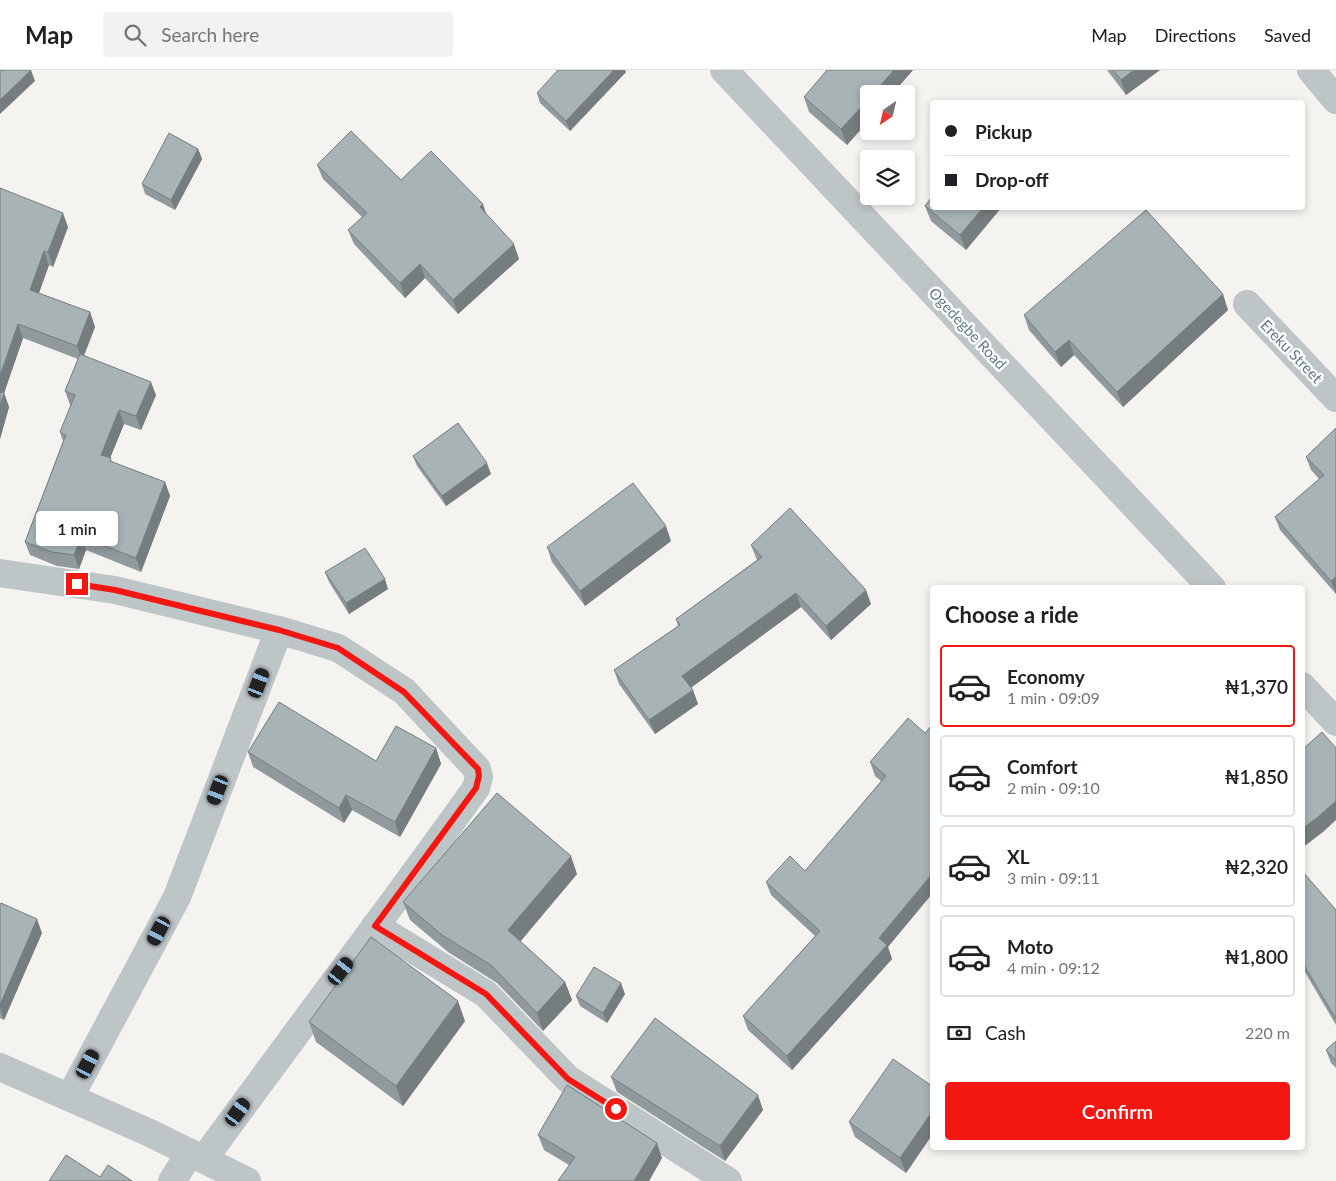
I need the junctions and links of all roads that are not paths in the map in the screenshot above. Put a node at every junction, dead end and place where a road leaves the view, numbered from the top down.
1 (724, 70) edge
2 (1310, 70) edge
3 (1336, 100) edge
4 (1247, 304) dead end
5 (1336, 398) edge
6 (0, 573) edge
7 (1209, 585) edge
8 (279, 630) junction
9 (1305, 689) edge
10 (1336, 722) edge
11 (375, 926) junction
12 (0, 1067) edge
13 (70, 1098) junction
14 (197, 1156) junction
15 (172, 1181) edge
16 (247, 1181) edge
17 (728, 1181) edge

1 - 7 street, Ogedegbe Road
2 - 3 street
4 - 5 street, Ereku Street
6 - 8 street
8 - 11 street
8 - 13 street
9 - 10 street
11 - 14 street
11 - 17 street
12 - 13 street
13 - 14 street
14 - 15 street
14 - 16 street

